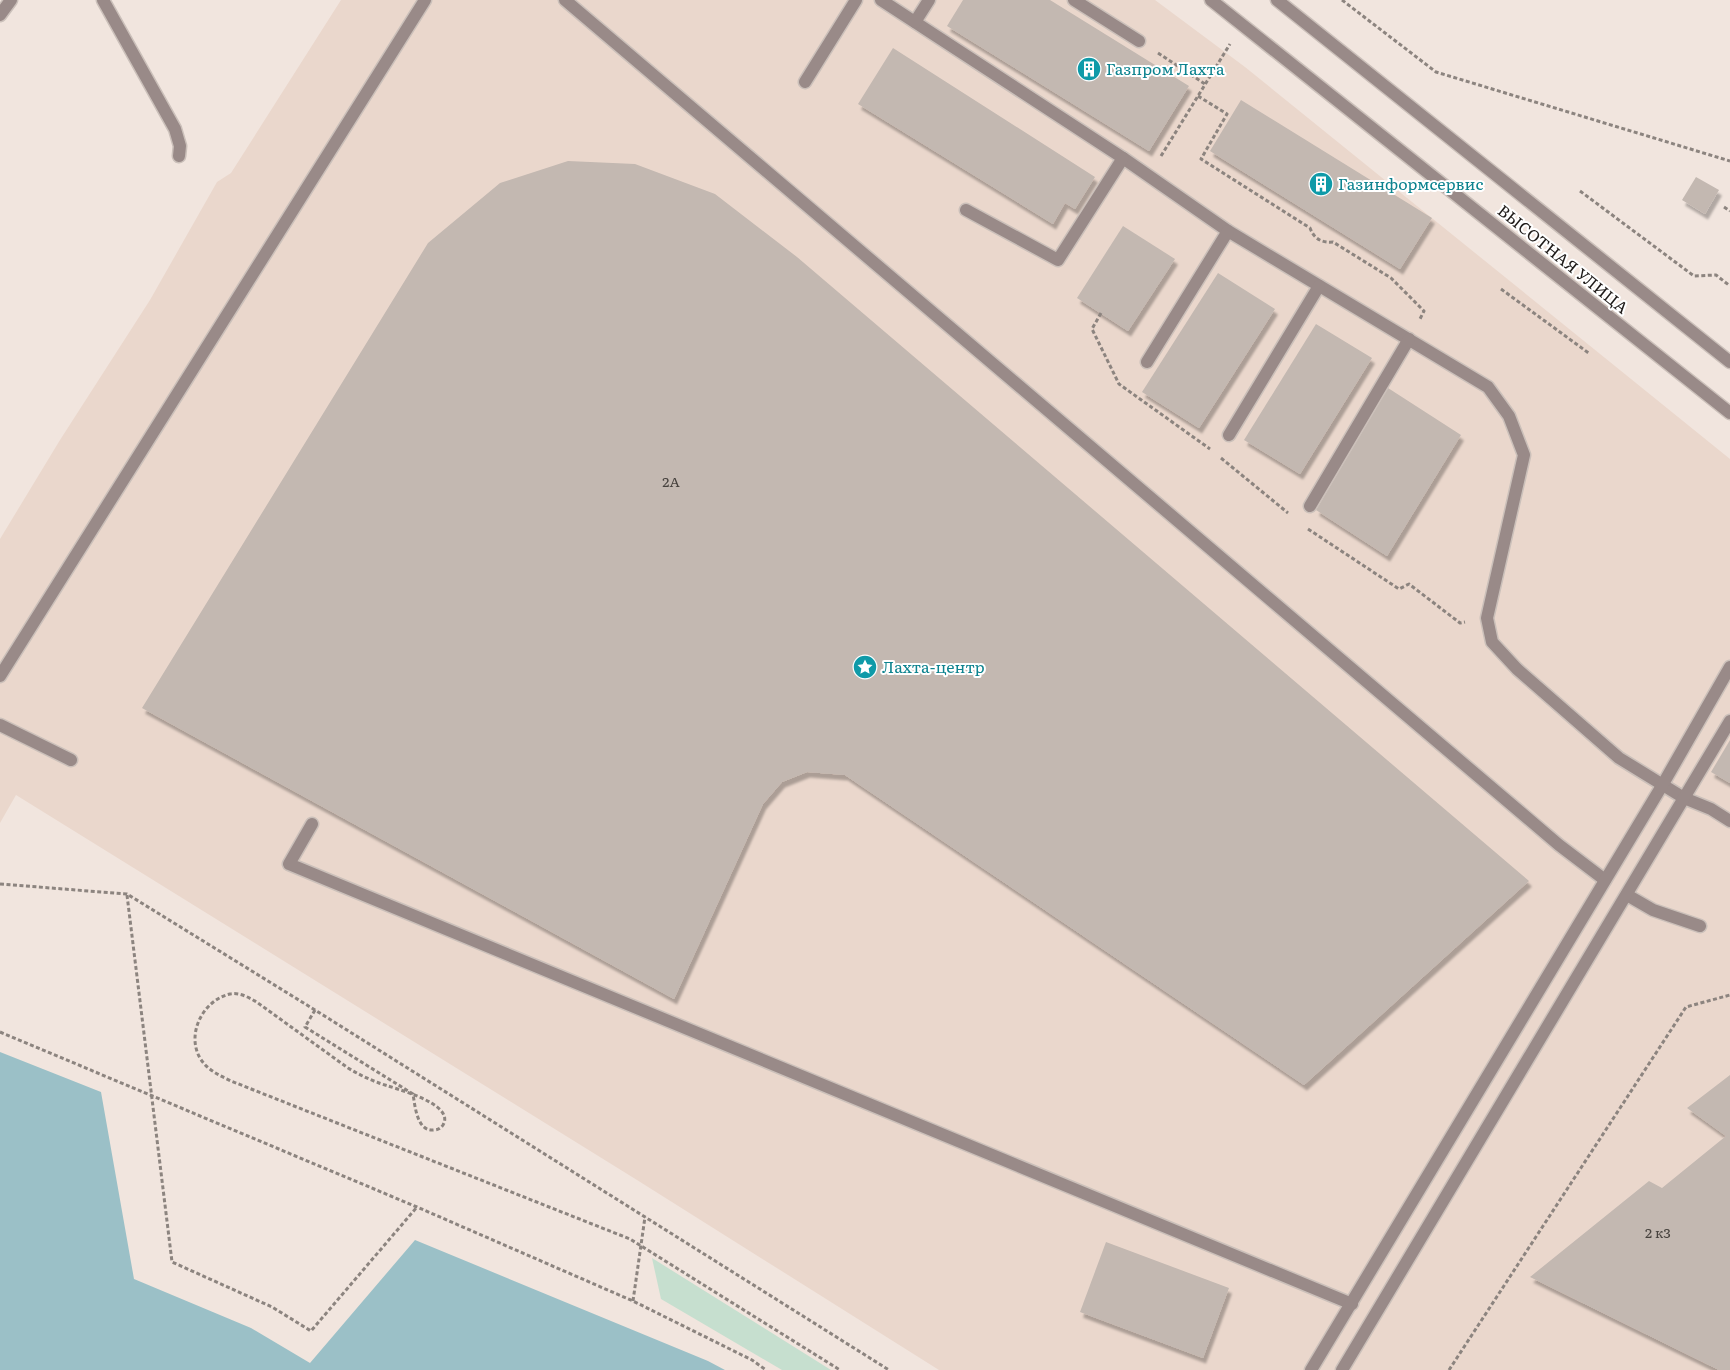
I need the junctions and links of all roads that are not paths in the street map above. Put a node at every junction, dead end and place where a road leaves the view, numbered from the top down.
1 (11, 0) edge
2 (103, 0) edge
3 (425, 0) edge
4 (565, 0) edge
5 (856, 0) edge
6 (881, 0) edge
7 (929, 0) edge
8 (1074, 0) edge
9 (1211, 0) edge
10 (1277, 0) edge
11 (0, 15) edge
12 (915, 22) junction
13 (1139, 41) road end
14 (805, 82) dead end
15 (179, 156) dead end
16 (1122, 158) junction
17 (966, 210) dead end
18 (1228, 231) junction
19 (1319, 286) junction
20 (1408, 339) junction
21 (1147, 362) dead end
22 (1730, 362) edge
23 (1730, 413) edge
24 (1229, 435) dead end
25 (1310, 506) dead end
26 (1730, 667) edge
27 (0, 676) edge
28 (1730, 721) edge
29 (0, 725) edge
30 (71, 760) dead end
31 (1663, 784) junction
32 (1684, 798) junction
33 (1730, 820) edge
34 (312, 824) dead end
35 (1605, 880) junction
36 (1627, 895) junction
37 (1700, 926) dead end
38 (1352, 1304) junction
39 (1311, 1370) edge
40 (1342, 1370) edge

1 - 11 street
2 - 15 street
3 - 27 street
4 - 35 street
5 - 14 street
6 - 12 street
7 - 12 street
8 - 13 street
9 - 23 street, ВЫСОТНАЯ УЛИЦА
10 - 22 street, ВЫСОТНАЯ УЛИЦА
12 - 16 street
16 - 17 street
16 - 18 street
18 - 19 street
18 - 21 street
19 - 20 street
19 - 24 street
20 - 25 street
20 - 31 street
26 - 31 street
28 - 32 street
29 - 30 street
31 - 32 street
31 - 35 street
32 - 33 street
32 - 36 street
34 - 38 street
35 - 38 street
36 - 37 street
36 - 40 street
38 - 39 street

